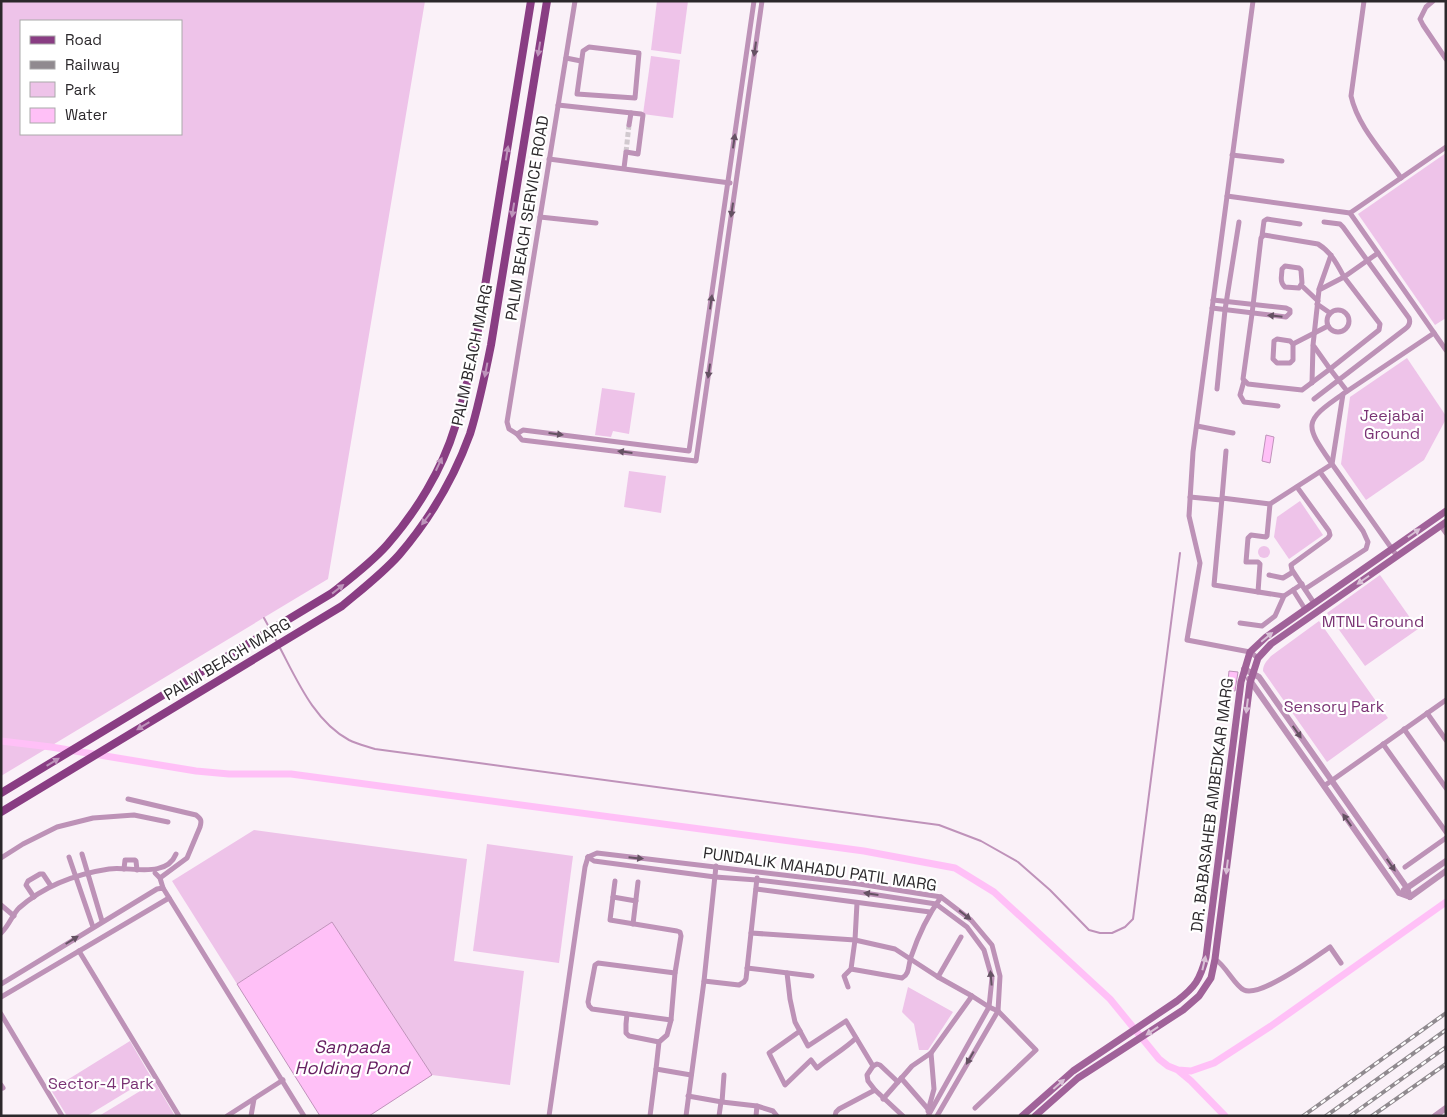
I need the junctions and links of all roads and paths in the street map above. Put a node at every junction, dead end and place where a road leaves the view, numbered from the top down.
1 (531, 1) edge
2 (547, 1) edge
3 (575, 1) edge
4 (754, 1) edge
5 (762, 1) edge
6 (1253, 1) edge
7 (1364, 1) edge
8 (1432, 1) edge
9 (566, 58) junction
10 (1446, 59) edge
11 (581, 61) junction
12 (558, 105) junction
13 (631, 113) junction
14 (630, 125) tunnel mouth
15 (1446, 146) edge
16 (1232, 155) junction
17 (549, 159) junction
18 (1282, 161) dead end
19 (624, 168) junction
20 (1401, 178) junction
21 (728, 183) junction
22 (735, 184) junction
23 (1227, 196) junction
24 (1350, 213) junction
25 (540, 217) junction
26 (1239, 222) dead end
27 (1324, 222) dead end
28 (596, 223) dead end
29 (1300, 224) dead end
30 (1262, 236) junction
31 (1378, 253) junction
32 (1331, 254) junction
33 (1368, 260) junction
34 (1344, 277) junction
35 (1301, 285) junction
36 (1319, 290) junction
37 (1213, 300) junction
38 (1226, 302) junction
39 (1318, 303) junction
40 (1253, 305) junction
41 (1212, 308) junction
42 (1225, 310) junction
43 (1330, 313) junction
44 (1252, 314) junction
45 (1328, 326) junction
46 (1314, 332) junction
47 (1434, 333) junction
48 (1293, 344) junction
49 (1313, 346) junction
50 (1446, 350) edge
51 (1330, 368) junction
52 (1338, 380) junction
53 (1244, 381) junction
54 (1312, 383) junction
55 (1217, 389) dead end
56 (1345, 393) junction
57 (1314, 399) dead end
58 (1278, 406) dead end
59 (1197, 426) junction
60 (1233, 433) dead end
61 (517, 434) junction
62 (690, 451) junction
63 (1226, 451) dead end
64 (696, 461) junction
65 (1332, 464) junction
66 (1320, 472) junction
67 (1297, 487) junction
68 (1190, 497) junction
69 (1222, 499) junction
70 (1270, 504) junction
71 (1446, 511) edge
72 (1443, 524) edge
73 (1446, 533) edge
74 (1392, 548) junction
75 (1397, 556) junction
76 (1293, 572) junction
77 (1269, 575) dead end
78 (1303, 587) junction
79 (1293, 590) junction
80 (1258, 592) junction
81 (1284, 596) junction
82 (1314, 603) junction
83 (1305, 609) junction
84 (1240, 623) dead end
85 (1250, 652) junction
86 (1258, 658) junction
87 (1244, 669) junction
88 (1253, 674) junction
89 (1250, 683) junction
90 (1446, 700) edge
91 (1427, 713) junction
92 (1404, 729) junction
93 (1446, 740) edge
94 (1383, 744) junction
95 (1332, 781) junction
96 (1324, 786) junction
97 (1446, 788) edge
98 (1, 793) edge
99 (128, 799) dead end
100 (1, 812) edge
101 (168, 822) dead end
102 (1446, 832) edge
103 (1222, 833) junction
104 (1231, 834) junction
105 (1446, 838) edge
106 (82, 854) dead end
107 (176, 854) dead end
108 (588, 857) junction
109 (1, 858) edge
110 (70, 858) dead end
111 (1446, 860) edge
112 (716, 866) junction
113 (1405, 867) dead end
114 (124, 869) junction
115 (137, 870) junction
116 (758, 872) junction
117 (1446, 872) edge
118 (88, 873) junction
119 (155, 873) dead end
120 (76, 876) junction
121 (715, 877) junction
122 (160, 878) junction
123 (757, 880) junction
124 (615, 881) dead end
125 (638, 882) dead end
126 (51, 886) junction
127 (163, 888) junction
128 (1407, 888) junction
129 (756, 889) junction
130 (1399, 894) junction
131 (613, 897) junction
132 (941, 897) junction
133 (1410, 897) junction
134 (34, 898) junction
135 (169, 898) junction
136 (636, 901) junction
137 (857, 903) junction
138 (936, 904) junction
139 (1, 905) edge
140 (127, 907) junction
141 (930, 912) junction
142 (14, 916) junction
143 (134, 919) junction
144 (102, 922) junction
145 (633, 924) junction
146 (93, 928) junction
147 (1, 933) edge
148 (751, 933) junction
149 (961, 937) dead end
150 (855, 940) junction
151 (79, 951) junction
152 (45, 957) junction
153 (910, 958) junction
154 (1215, 959) junction
155 (1341, 963) dead end
156 (52, 967) junction
157 (747, 968) junction
158 (851, 969) junction
159 (675, 973) junction
160 (787, 973) junction
161 (18, 974) junction
162 (812, 976) dead end
163 (938, 977) junction
164 (704, 981) junction
165 (1, 984) edge
166 (24, 984) junction
167 (848, 987) dead end
168 (972, 996) junction
169 (1, 997) edge
170 (989, 1008) junction
171 (998, 1011) junction
172 (1, 1014) edge
173 (627, 1014) junction
174 (671, 1020) junction
175 (800, 1031) junction
176 (856, 1038) junction
177 (659, 1042) junction
178 (931, 1053) junction
179 (873, 1066) junction
180 (656, 1069) junction
181 (724, 1074) dead end
182 (691, 1075) junction
183 (283, 1080) junction
184 (899, 1080) junction
185 (874, 1090) junction
186 (688, 1096) junction
187 (254, 1099) junction
188 (883, 1099) junction
189 (721, 1102) junction
190 (757, 1106) junction
191 (975, 1108) dead end
192 (1446, 1108) edge
193 (928, 1109) junction
194 (62, 1116) edge
195 (179, 1116) edge
196 (227, 1116) edge
197 (251, 1116) edge
198 (304, 1116) edge
199 (549, 1116) edge
200 (650, 1116) edge
201 (686, 1116) edge
202 (719, 1116) edge
203 (756, 1116) edge
204 (777, 1116) edge
205 (835, 1116) edge
206 (903, 1116) edge
207 (927, 1116) edge
208 (937, 1116) edge
209 (1022, 1116) edge
210 (1035, 1116) edge
211 (1436, 1116) edge

98 -> 1 main road, PALM BEACH MARG
2 -> 100 main road, PALM BEACH MARG
3 - 9 street, PALM BEACH SERVICE ROAD
21 -> 4 street
5 -> 22 street
6 - 16 street
7 - 20 street
8 - 10 street
9 - 11 street
9 - 12 street, PALM BEACH SERVICE ROAD
11 - 11 street
12 - 13 street
12 - 17 street, PALM BEACH SERVICE ROAD
13 - 14 street
13 - 19 street
15 - 20 street
16 - 18 street
16 - 23 street
17 - 19 street
17 - 25 street, PALM BEACH SERVICE ROAD
19 - 21 street
20 - 24 street
21 - 22 street
62 -> 21 street
22 -> 64 street
23 - 24 street
23 - 37 street
24 - 31 street
25 - 28 street
25 - 61 street, PALM BEACH SERVICE ROAD
26 - 38 street
27 - 33 street
29 - 30 street
30 - 32 street
30 - 40 street
31 - 33 street
31 - 47 street
32 - 34 street
32 - 36 street
33 - 34 street
33 - 52 street
34 - 36 street
34 - 51 street
35 - 35 street
35 - 39 street
36 - 39 street
37 - 38 street
37 - 41 street
38 - 40 street
38 - 42 street
39 - 43 street
39 - 46 street
40 - 44 street
40 -> 44 street
41 - 42 street
41 - 59 street
42 - 44 street
42 - 55 street
43 - 45 street
43 - 45 street
44 - 53 street
45 - 46 street
46 - 48 street
46 - 49 street
47 - 50 street
47 - 56 street
48 - 48 street
49 - 51 street
49 - 54 street
51 - 52 street
51 - 54 street
52 - 56 street
52 - 57 street
53 - 54 street
53 - 58 street
56 - 65 street
56 - 65 street
59 - 60 street
59 - 68 street
61 -> 62 street
64 -> 61 street
62 - 64 street
63 - 69 street
65 - 66 street
65 - 74 street
66 - 67 street
66 - 78 street
67 - 70 street
67 - 76 street
68 - 69 street
68 - 85 street
69 - 70 street
69 - 80 street
70 - 80 street
74 -> 71 main road, DR. BABASAHEB AMBEDKAR MARG
72 - 73 street
72 - 75 main road, DR. BABASAHEB AMBEDKAR MARG
74 - 75 street
74 - 82 main road, DR. BABASAHEB AMBEDKAR MARG
75 -> 86 main road, DR. BABASAHEB AMBEDKAR MARG
76 - 77 street
76 - 78 street
78 - 79 street
78 - 82 street
79 - 81 street
79 - 83 street
80 - 81 street
81 - 84 street
82 - 83 main road, DR. BABASAHEB AMBEDKAR MARG
85 -> 83 main road, DR. BABASAHEB AMBEDKAR MARG
85 - 86 street
85 - 87 main road, DR. BABASAHEB AMBEDKAR MARG
86 - 88 main road, DR. BABASAHEB AMBEDKAR MARG
87 - 88 street
87 - 89 street
87 - 103 main road, DR. BABASAHEB AMBEDKAR MARG
88 - 89 main road, DR. BABASAHEB AMBEDKAR MARG
88 -> 95 street
89 - 96 street
89 -> 104 main road, DR. BABASAHEB AMBEDKAR MARG
90 - 91 street
91 - 92 street
91 - 93 street
92 - 94 street
92 - 97 street
94 - 95 street
94 - 102 street
95 - 96 street
95 -> 128 street
130 -> 96 street
99 - 122 street
101 - 109 street
103 - 104 main road
209 -> 103 main road, DR. BABASAHEB AMBEDKAR MARG
104 -> 154 main road, DR. BABASAHEB AMBEDKAR MARG
105 - 113 street
106 - 118 street
107 - 115 street
108 -> 112 street, PUNDALIK MAHADU PATIL MARG
108 - 121 street, PUNDALIK MAHADU PATIL MARG
108 - 199 street
110 - 120 street
111 - 128 street
112 - 116 street, PUNDALIK MAHADU PATIL MARG
112 - 121 street
114 - 115 street
114 - 115 street
114 - 118 street
116 - 123 street
116 - 132 street, PUNDALIK MAHADU PATIL MARG
117 - 133 street
118 - 120 street
118 - 144 street
119 - 122 street
120 - 126 street
120 - 146 street
121 - 123 street, PUNDALIK MAHADU PATIL MARG
121 - 164 street
122 - 127 street
123 - 129 street
138 -> 123 street, PUNDALIK MAHADU PATIL MARG
124 - 131 street
125 - 136 street
126 - 134 street
126 - 134 street
127 - 135 street
127 - 140 street
128 - 130 street
128 - 133 street
129 - 137 street
129 - 148 street
130 - 133 street
131 - 136 street
131 - 145 street
132 - 138 street
132 -> 171 street, PUNDALIK MAHADU PATIL MARG
134 - 142 street
135 - 143 street
135 - 183 street
136 - 145 street
137 - 141 street
137 - 150 street
138 - 141 street
170 -> 138 street, PUNDALIK MAHADU PATIL MARG
139 - 142 street
140 - 143 street
140 - 144 street
141 - 153 street
142 - 147 street
143 - 151 street
144 - 146 street
145 - 159 street
152 -> 146 street
148 - 150 street
148 - 157 street
149 - 163 street
150 - 153 street
150 - 158 street
151 - 156 street
151 - 195 street
152 - 156 street
152 - 161 street
153 - 158 street
153 - 163 street
154 - 155 street
154 -> 210 main road, DR. BABASAHEB AMBEDKAR MARG
156 - 166 street
157 - 160 street
157 - 164 street
158 - 167 street
159 - 173 street
159 - 174 street
160 - 162 street
160 - 175 street
161 - 165 street
161 - 166 street
163 - 168 street
164 - 182 street
166 - 169 street
168 - 170 street
168 - 178 street
170 - 171 street
170 - 207 street, PUNDALIK MAHADU PATIL MARG
171 - 191 street
171 -> 208 street, PUNDALIK MAHADU PATIL MARG
172 - 194 street
173 - 174 street
173 - 177 street
174 - 177 street
175 - 176 street
175 - 176 street
176 - 179 street
177 - 180 street
178 - 184 street
178 - 193 street
179 - 184 street
179 - 185 street
180 - 182 street
180 - 200 street
181 - 189 street
182 - 186 street
183 - 187 street
183 - 198 street
184 - 188 street
184 - 193 street
185 - 188 street
185 - 205 street
186 - 189 street
186 - 201 street
187 - 196 street
187 - 197 street
188 - 206 street
189 - 190 street
189 - 202 street
190 - 203 street
190 - 204 street
192 - 211 street
193 - 207 street

